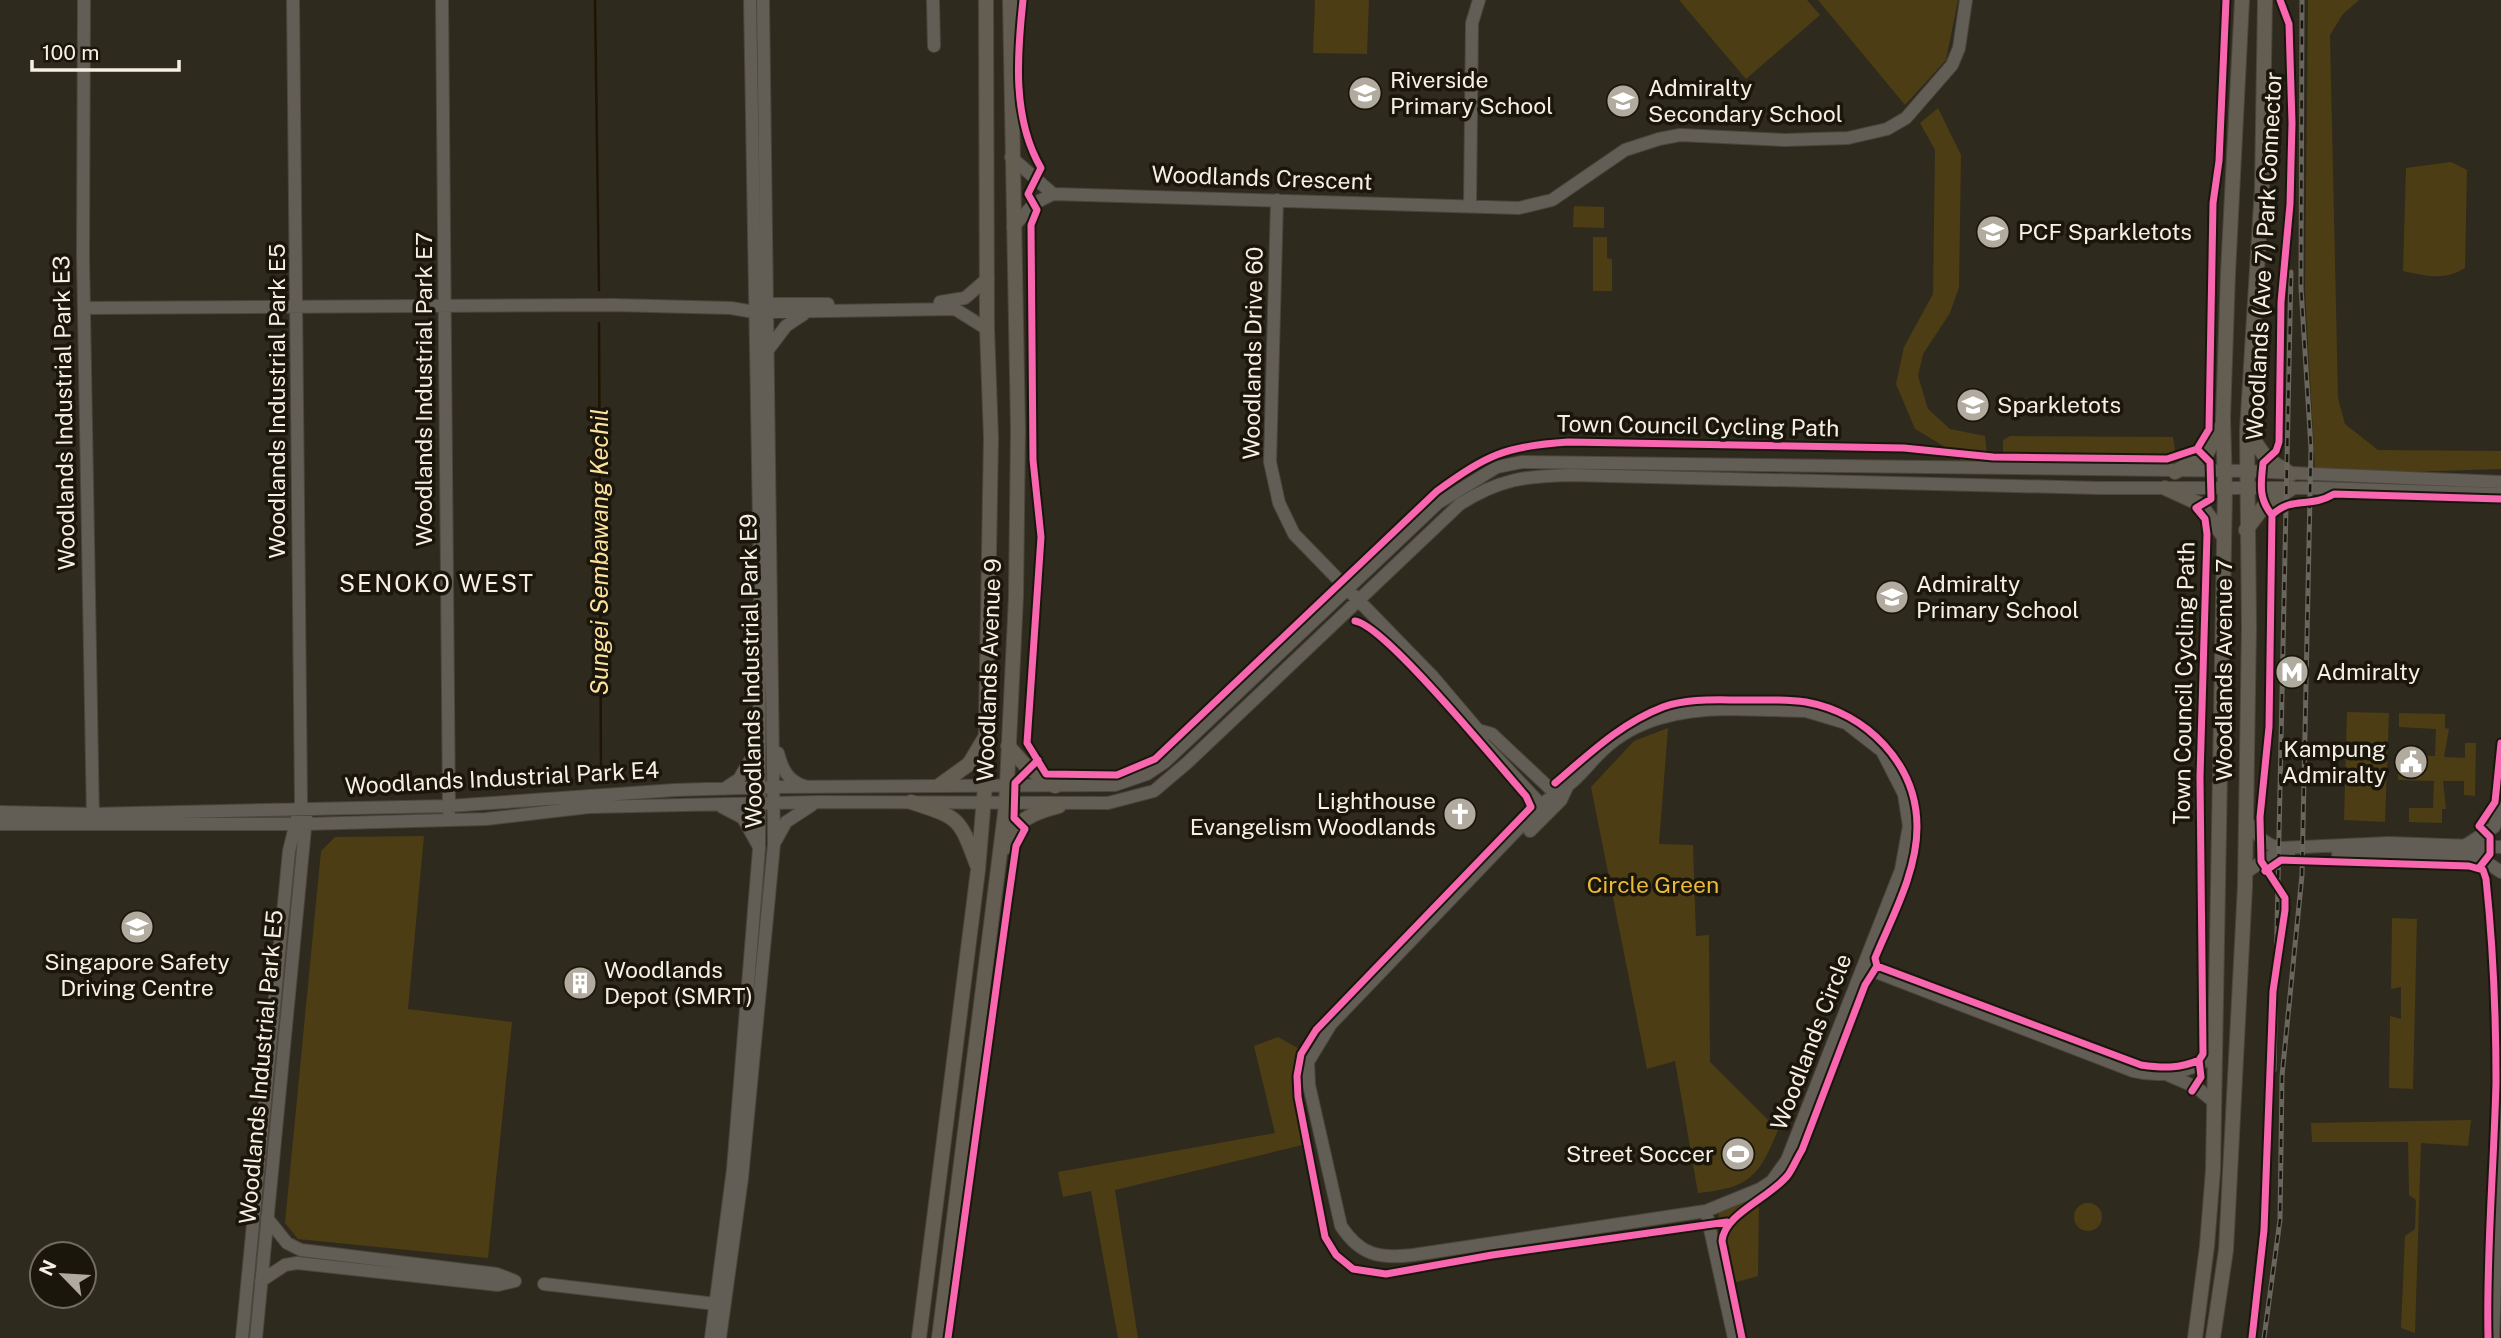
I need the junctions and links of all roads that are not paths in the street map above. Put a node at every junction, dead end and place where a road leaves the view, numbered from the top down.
1 (84, 0) edge
2 (293, 0) edge
3 (442, 0) edge
4 (750, 0) edge
5 (763, 0) edge
6 (933, 0) edge
7 (986, 0) edge
8 (1010, 0) edge
9 (1479, 0) edge
10 (1966, 0) edge
11 (2242, 0) edge
12 (2265, 0) edge
13 (934, 46) dead end
14 (1011, 157) junction
15 (1053, 194) junction
16 (1277, 200) junction
17 (1470, 205) junction
18 (1013, 228) junction
19 (988, 278) junction
20 (444, 306) junction
21 (84, 308) junction
22 (298, 308) junction
23 (760, 308) junction
24 (807, 312) junction
25 (987, 329) junction
26 (767, 352) junction
27 (2223, 418) junction
28 (2247, 431) junction
29 (2247, 471) junction
30 (2175, 472) junction
31 (2224, 472) junction
32 (2292, 481) junction
33 (2501, 482) edge
34 (2165, 488) junction
35 (2247, 488) junction
36 (2225, 489) junction
37 (2501, 494) edge
38 (2246, 530) junction
39 (2224, 537) junction
40 (1346, 588) junction
41 (1359, 602) junction
42 (1478, 730) junction
43 (773, 733) junction
44 (985, 735) junction
45 (759, 744) junction
46 (1008, 746) junction
47 (940, 785) junction
48 (985, 786) junction
49 (1055, 786) junction
50 (775, 787) junction
51 (809, 787) junction
52 (1007, 787) junction
53 (761, 788) junction
54 (724, 789) junction
55 (1558, 796) junction
56 (819, 802) junction
57 (911, 802) junction
58 (760, 804) junction
59 (775, 804) junction
60 (983, 804) junction
61 (715, 805) junction
62 (1006, 805) junction
63 (301, 806) junction
64 (1059, 806) junction
65 (343, 808) junction
66 (2501, 808) edge
67 (263, 809) junction
68 (1545, 809) junction
69 (0, 812) edge
70 (407, 813) junction
71 (449, 813) junction
72 (193, 817) junction
73 (93, 819) junction
74 (2247, 821) junction
75 (342, 822) junction
76 (0, 824) edge
77 (263, 824) junction
78 (299, 824) junction
79 (774, 845) junction
80 (2466, 845) junction
81 (2501, 847) edge
82 (759, 849) junction
83 (999, 869) junction
84 (978, 870) junction
85 (2501, 872) edge
86 (2245, 873) junction
87 (758, 958) junction
88 (1863, 967) junction
89 (2213, 1057) junction
90 (2168, 1074) junction
91 (2213, 1101) junction
92 (2501, 1110) edge
93 (2213, 1170) junction
94 (2231, 1170) junction
95 (1706, 1211) junction
96 (267, 1218) junction
97 (261, 1281) junction
98 (544, 1284) dead end
99 (716, 1304) junction
100 (242, 1338) edge
101 (256, 1338) edge
102 (711, 1338) edge
103 (720, 1338) edge
104 (919, 1338) edge
105 (939, 1338) edge
106 (1734, 1338) edge
107 (2195, 1338) edge
108 (2213, 1338) edge
109 (2493, 1338) edge

1 - 21 street, Woodlands Industrial Park E3
2 - 22 street, Woodlands Industrial Park E5
3 - 20 street, Woodlands Industrial Park E7
4 - 23 street, Woodlands Industrial Park E9
5 - 23 street, Woodlands Industrial Park E9
6 - 13 street
7 - 19 main road, Woodlands Avenue 9
8 - 14 main road, Woodlands Avenue 9
9 - 17 street
10 - 17 street, Woodlands Crescent
11 - 27 main road, Woodlands Avenue 7
12 - 28 main road, Woodlands Avenue 7
14 - 15 street
14 - 18 main road, Woodlands Avenue 9
15 - 16 street, Woodlands Crescent
15 - 18 street
16 - 17 street, Woodlands Crescent
16 - 40 street, Woodlands Drive 60
18 - 46 main road, Woodlands Avenue 9
19 - 23 street
19 - 25 main road, Woodlands Avenue 9
20 - 22 street
20 - 23 street
20 - 71 street, Woodlands Industrial Park E7
21 - 22 street
21 - 73 street, Woodlands Industrial Park E3
22 - 63 street, Woodlands Industrial Park E5
23 - 24 street
23 - 26 street, Woodlands Industrial Park E9
23 - 45 street, Woodlands Industrial Park E9
24 - 25 street
24 - 26 street
25 - 44 main road, Woodlands Avenue 9
26 - 43 street, Woodlands Industrial Park E9
27 - 30 main road
27 - 31 main road, Woodlands Avenue 7
28 - 29 main road, Woodlands Avenue 7
28 - 32 main road
29 - 31 street, Woodlands Industrial Park E4
29 - 32 street, Woodlands Industrial Park E4
29 - 35 main road, Woodlands Avenue 7
30 - 31 street, Woodlands Industrial Park E4
30 - 40 street, Woodlands Industrial Park E4
31 - 36 main road, Woodlands Avenue 7
32 - 33 street
32 - 35 street, Woodlands Industrial Park E4
32 - 37 street
32 - 38 main road
34 - 36 street, Woodlands Industrial Park E4
34 - 39 main road
34 - 41 street, Woodlands Industrial Park E4
35 - 36 street, Woodlands Industrial Park E4
35 - 38 main road, Woodlands Avenue 7
36 - 39 main road, Woodlands Avenue 7
38 - 74 main road, Woodlands Avenue 7
39 - 89 main road, Woodlands Avenue 7
40 - 41 street, Woodlands Drive 60
40 - 49 street, Woodlands Industrial Park E4
41 - 42 street, Woodlands Drive 60
41 - 64 street, Woodlands Industrial Park E4
42 - 55 street
42 - 68 street
43 - 50 street, Woodlands Industrial Park E9
43 - 51 street
44 - 47 main road
44 - 48 main road, Woodlands Avenue 9
45 - 53 street, Woodlands Industrial Park E9
45 - 54 street
46 - 49 main road
46 - 52 main road, Woodlands Avenue 9
47 - 48 street, Woodlands Industrial Park E4
47 - 51 street, Woodlands Industrial Park E4
48 - 52 street, Woodlands Industrial Park E4
48 - 60 main road, Woodlands Avenue 9
49 - 52 street, Woodlands Industrial Park E4
50 - 51 street, Woodlands Industrial Park E4
50 - 53 street, Woodlands Industrial Park E4
50 - 59 street, Woodlands Industrial Park E9
52 - 62 main road, Woodlands Avenue 9
53 - 54 street, Woodlands Industrial Park E4
53 - 58 street, Woodlands Industrial Park E9
54 - 71 street, Woodlands Industrial Park E4
55 - 68 street, Woodlands Circle
55 - 88 street, Woodlands Circle
56 - 57 street, Woodlands Industrial Park E4
56 - 59 street, Woodlands Industrial Park E4
56 - 79 street
57 - 60 street, Woodlands Industrial Park E4
57 - 84 main road
58 - 59 street, Woodlands Industrial Park E4
58 - 61 street, Woodlands Industrial Park E4
58 - 82 street, Woodlands Industrial Park E9
59 - 79 street, Woodlands Industrial Park E9
60 - 62 street, Woodlands Industrial Park E4
60 - 84 main road, Woodlands Avenue 9
61 - 71 street, Woodlands Industrial Park E4
61 - 82 street
62 - 64 street, Woodlands Industrial Park E4
62 - 83 main road, Woodlands Avenue 9
63 - 65 street, Woodlands Industrial Park E4
63 - 67 street, Woodlands Industrial Park E4
63 - 78 street, Woodlands Industrial Park E5
64 - 83 main road
65 - 70 street, Woodlands Industrial Park E4
65 - 75 street
66 - 80 street
67 - 72 street, Woodlands Industrial Park E4
67 - 77 street
68 - 95 street, Woodlands Circle
69 - 73 street, Woodlands Industrial Park E4
70 - 71 street, Woodlands Industrial Park E4
70 - 75 street, Woodlands Industrial Park E4
72 - 73 street, Woodlands Industrial Park E4
72 - 77 street, Woodlands Industrial Park E4
73 - 76 street, Woodlands Industrial Park E4
74 - 80 street
74 - 86 main road, Woodlands Avenue 7
75 - 78 street, Woodlands Industrial Park E4
77 - 78 street, Woodlands Industrial Park E4
78 - 96 street, Woodlands Industrial Park E5
78 - 100 street, Woodlands Industrial Park E5
79 - 87 street, Woodlands Industrial Park E9
80 - 81 street
82 - 87 street, Woodlands Industrial Park E9
83 - 105 main road, Woodlands Avenue 9
84 - 104 main road, Woodlands Avenue 9
85 - 86 street
86 - 94 main road, Woodlands Avenue 7
87 - 99 street, Woodlands Industrial Park E9
87 - 103 street, Woodlands Industrial Park E9
88 - 90 street
88 - 95 street, Woodlands Circle
89 - 90 street
89 - 91 main road, Woodlands Avenue 7
90 - 91 street
91 - 93 main road, Woodlands Avenue 7
92 - 109 street
93 - 94 main road
93 - 107 main road, Woodlands Avenue 7
94 - 108 main road, Woodlands Avenue 7
95 - 106 street
96 - 97 street, Woodlands Industrial Park E5
96 - 97 street
97 - 101 street, Woodlands Industrial Park E5
98 - 99 street
99 - 102 street, Woodlands Industrial Park E9

